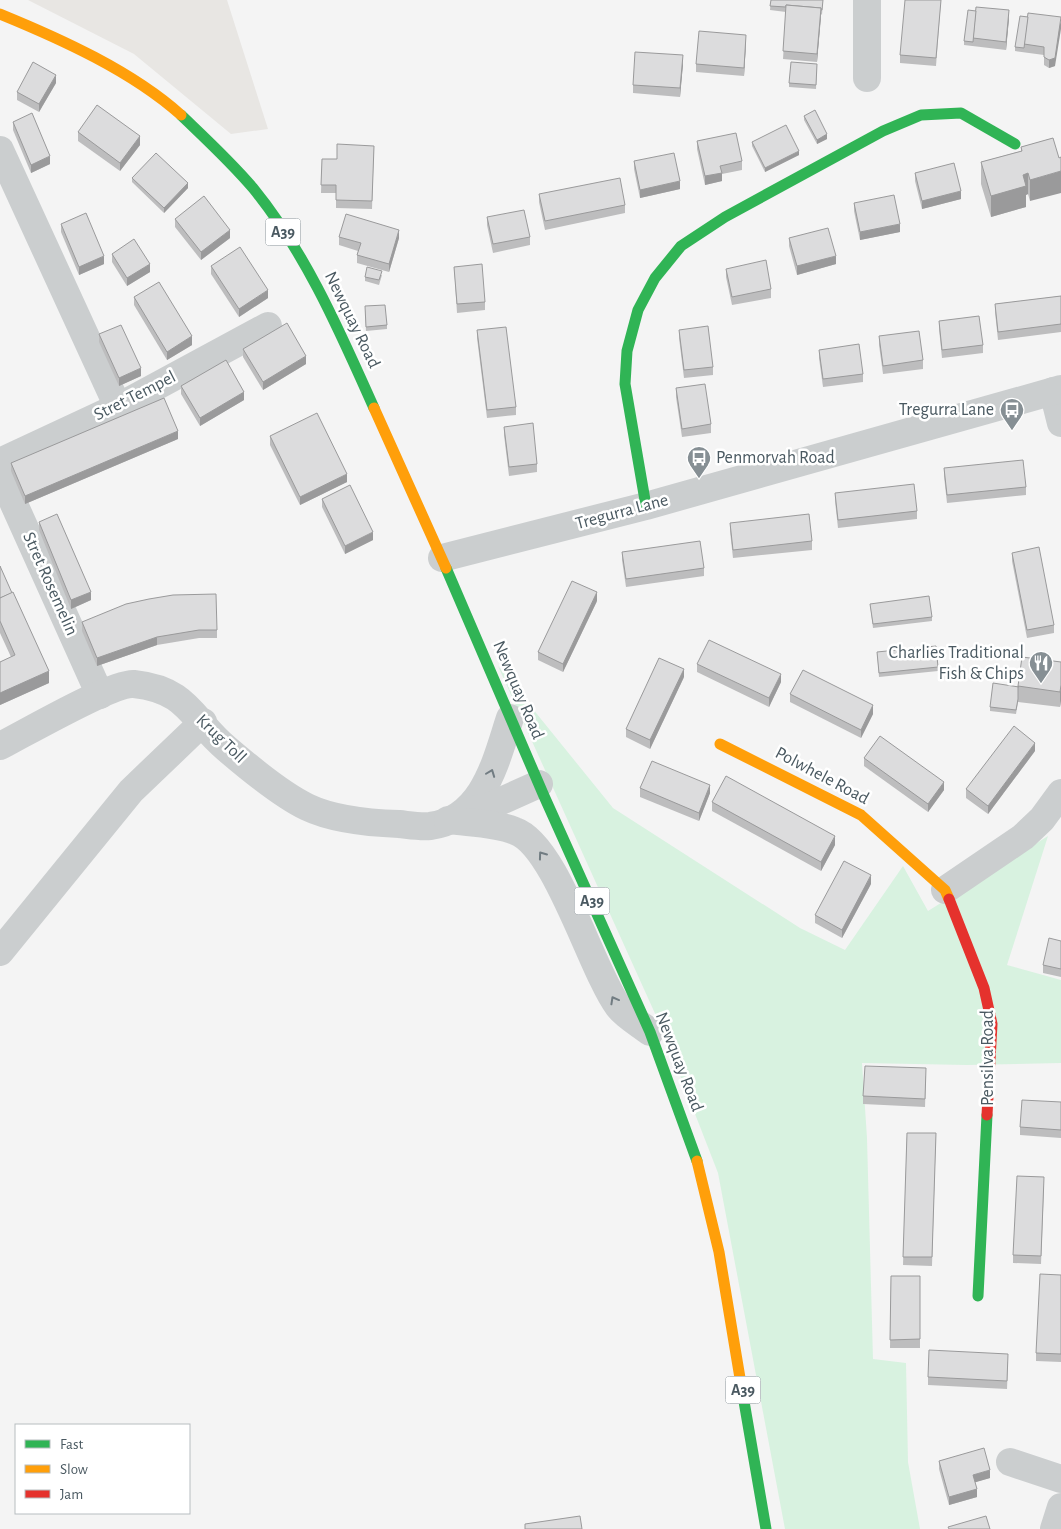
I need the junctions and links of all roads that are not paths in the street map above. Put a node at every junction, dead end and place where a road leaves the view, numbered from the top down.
1 (867, 0) edge
2 (0, 14) edge
3 (867, 78) dead end
4 (1015, 144) dead end
5 (0, 150) edge
6 (268, 326) dead end
7 (1057, 390) edge
8 (118, 407) junction
9 (1061, 423) edge
10 (0, 462) edge
11 (0, 473) edge
12 (646, 506) junction
13 (442, 558) junction
14 (100, 695) junction
15 (510, 718) junction
16 (203, 722) junction
17 (720, 744) dead end
18 (0, 746) edge
19 (542, 790) junction
20 (1061, 794) edge
21 (456, 816) junction
22 (494, 826) junction
23 (945, 890) junction
24 (0, 952) edge
25 (650, 1032) junction
26 (978, 1296) dead end
27 (1010, 1462) dead end
28 (1061, 1479) edge
29 (1061, 1507) edge
30 (766, 1529) edge
31 (1054, 1529) edge

1 - 3 street
2 - 13 main road, Newquay Road / A39
4 - 12 main road
5 - 8 street
6 - 8 street, Stret Tempel
7 - 9 street
7 - 12 street, Tregurra Lane
8 - 10 street, Stret Tempel
11 - 14 street, Stret Rosemelin
12 - 13 street, Tregurra Lane
13 - 15 main road, Newquay Road / A39
14 - 16 street, Krug Toll
14 - 18 street, Krug Toll
15 - 19 main road, Newquay Road / A39
21 -> 15 street
16 - 21 street, Krug Toll
16 - 24 street
17 - 23 main road, Polwhele Road
19 - 21 street, Krug Toll
19 - 22 street
19 - 25 main road, Newquay Road / A39
20 - 23 street
21 - 22 street
25 -> 22 street
23 - 26 main road, Pensilva Road
25 - 30 main road, Newquay Road / A39
27 - 28 street
29 - 31 street

